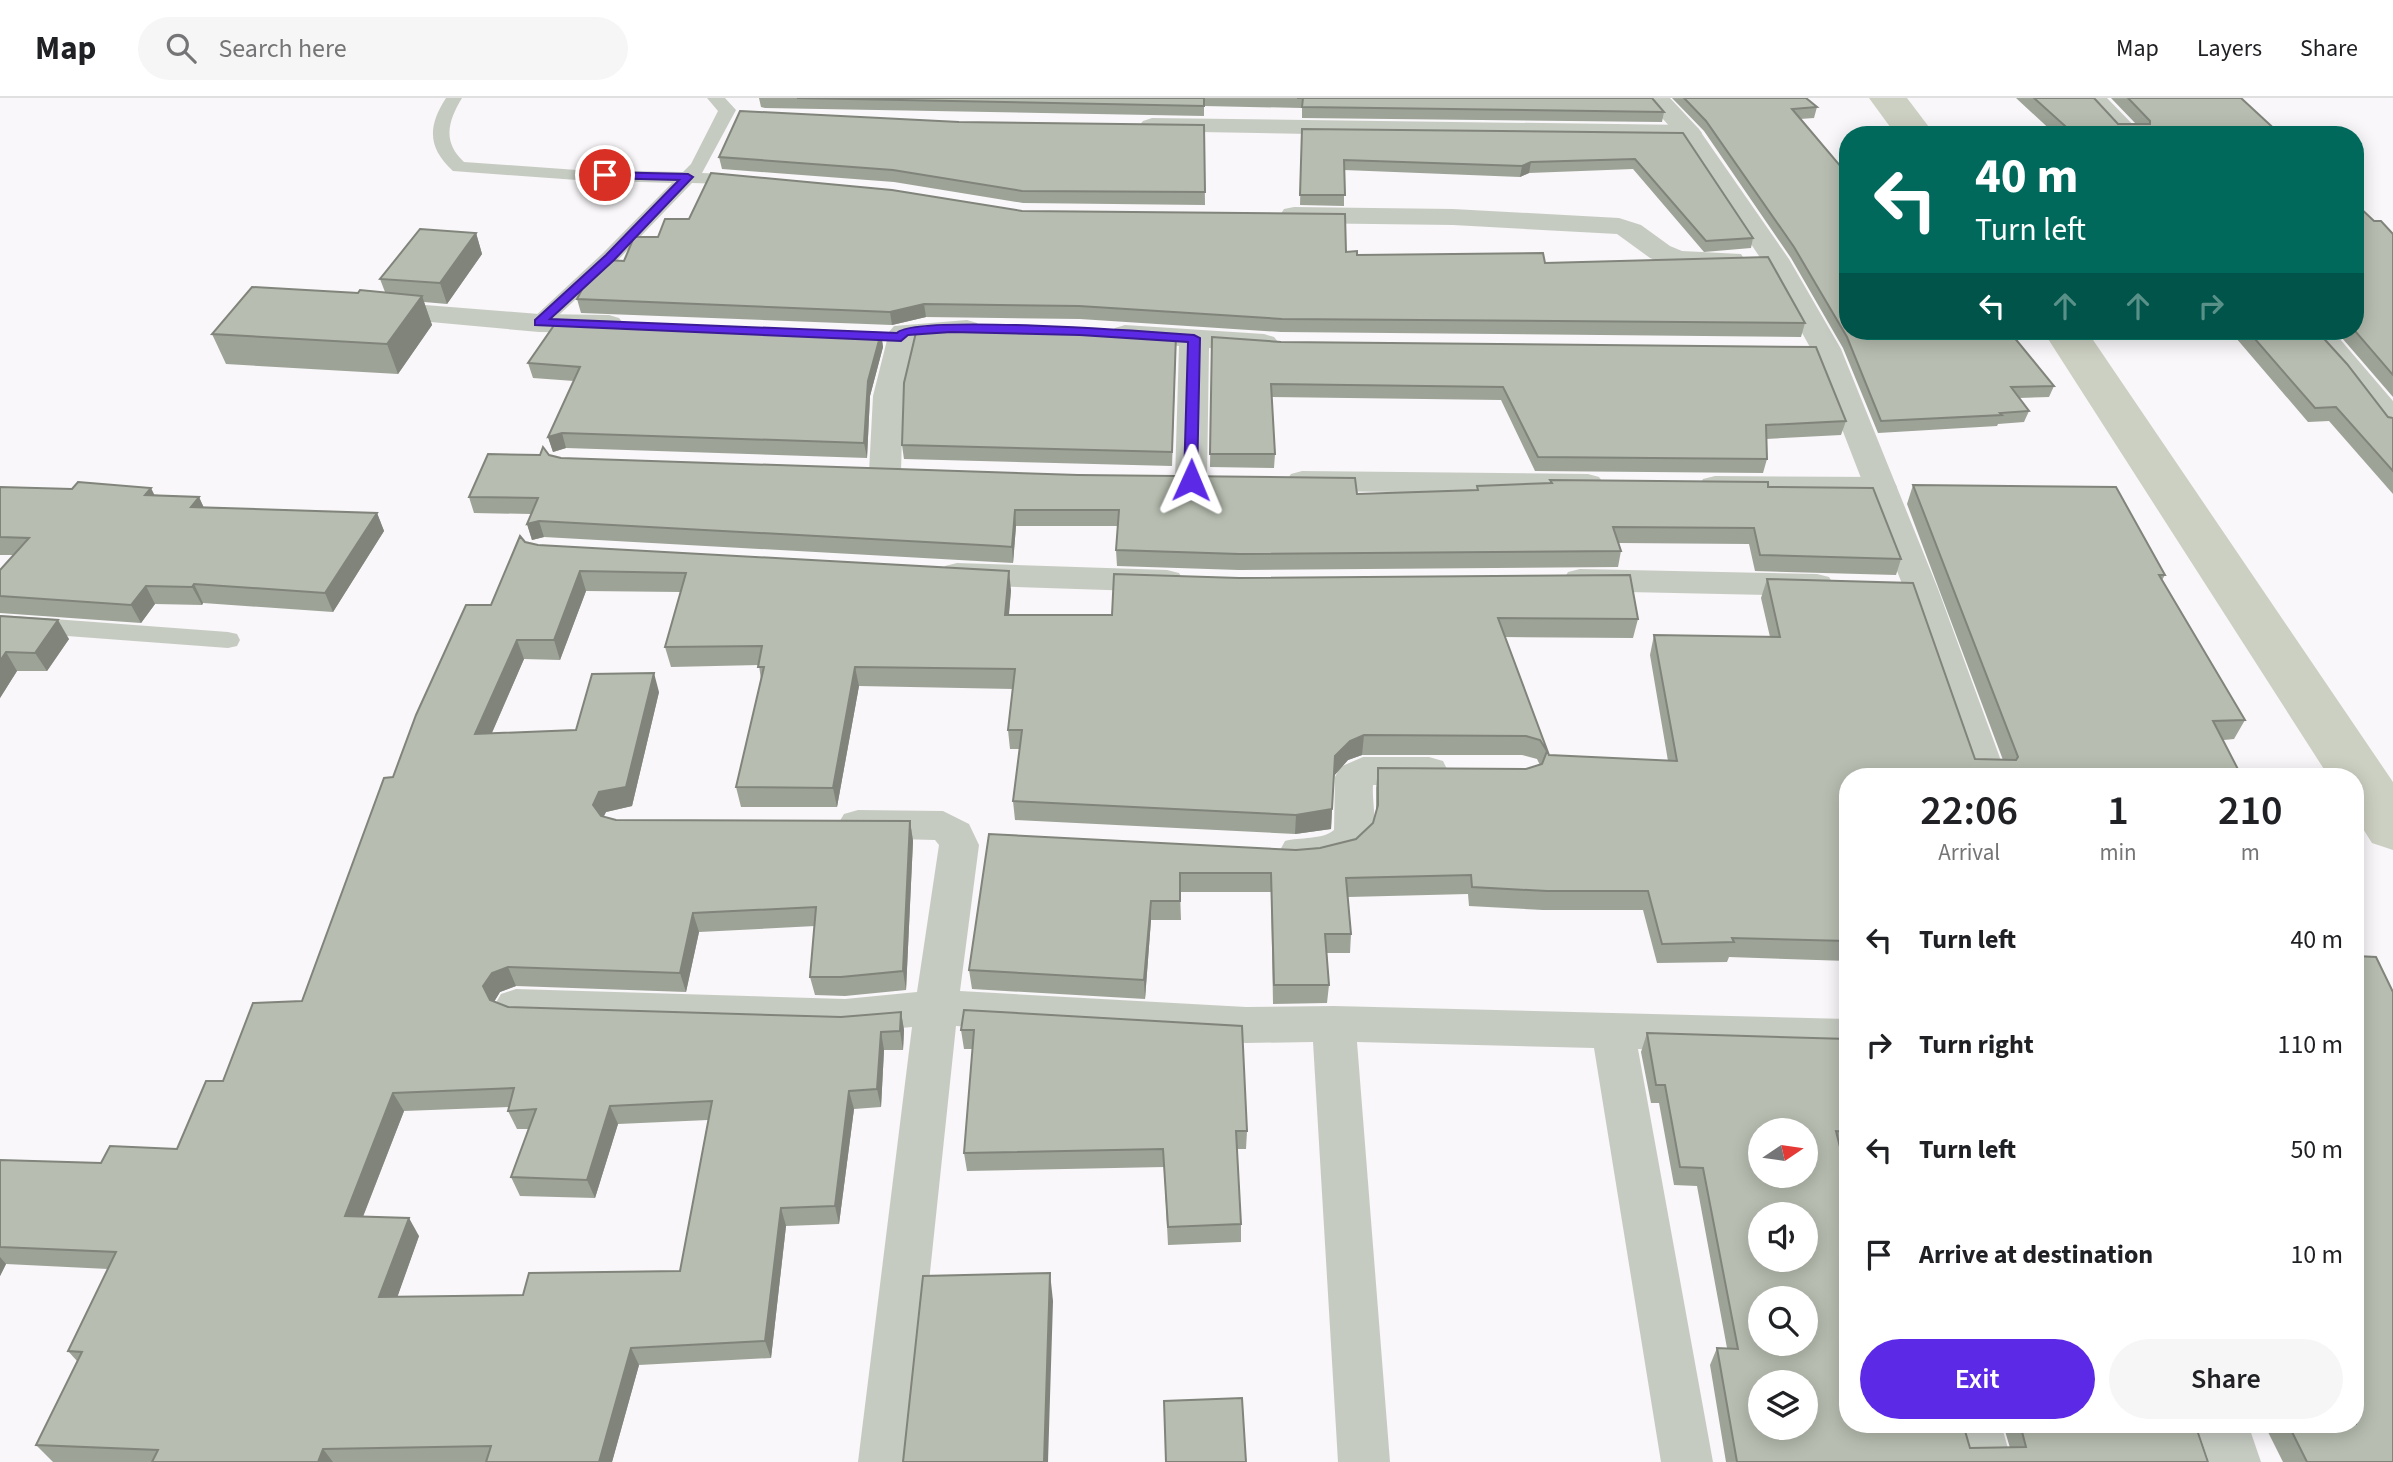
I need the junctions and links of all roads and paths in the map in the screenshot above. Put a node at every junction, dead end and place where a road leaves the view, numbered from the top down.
1 (454, 98) edge
2 (1656, 98) edge
3 (2093, 98) edge
4 (721, 104) edge
5 (748, 114) edge
6 (1125, 126) edge
7 (2121, 126) edge
8 (1689, 133) junction
9 (688, 177) junction
10 (739, 180) edge
11 (1267, 215) edge
12 (1775, 259) junction
13 (346, 307) edge
14 (539, 323) junction
15 (640, 325) edge
16 (990, 329) edge
17 (1093, 332) edge
18 (1194, 338) junction
19 (2325, 340) edge
20 (1294, 344) edge
21 (2393, 422) edge
22 (885, 471) edge
23 (1191, 480) edge
24 (1273, 481) edge
25 (1618, 485) edge
26 (1687, 485) edge
27 (1881, 487) junction
28 (931, 572) edge
29 (1553, 580) edge
30 (1199, 583) edge
31 (1842, 586) edge
32 (1881, 587) edge
33 (1921, 589) junction
34 (0, 623) edge
35 (228, 640) dead end
36 (1985, 768) edge
37 (1469, 772) edge
38 (828, 824) edge
39 (955, 834) junction
40 (996, 836) edge
41 (1268, 850) edge
42 (516, 1006) edge
43 (936, 1007) junction
44 (1334, 1024) junction
45 (1613, 1032) junction
46 (1839, 1037) edge
47 (1978, 1433) edge
48 (2225, 1433) edge
49 (884, 1462) edge
50 (1364, 1462) edge
51 (1687, 1462) edge
52 (1986, 1462) edge
53 (2235, 1462) edge

1 - 9 lane
2 - 8 street
3 - 7 street
4 - 5 lane
4 - 9 lane
6 - 8 street
8 - 12 street
9 - 10 lane
9 - 14 lane
11 - 12 street
12 - 27 street
13 - 14 street
14 - 15 street
16 - 22 street
17 - 18 street
18 - 20 street
18 - 23 street
19 - 21 street
24 - 25 street
26 - 27 street
27 - 33 street
28 - 30 street
29 - 31 street
32 - 33 street
33 - 36 street
34 - 35 lane
37 - 41 street
38 - 39 street
39 - 40 street
39 - 43 street
42 - 43 street
43 - 44 street
43 - 49 street
44 - 45 street
44 - 50 street
45 - 46 street
45 - 51 street
47 - 52 street
48 - 53 street

